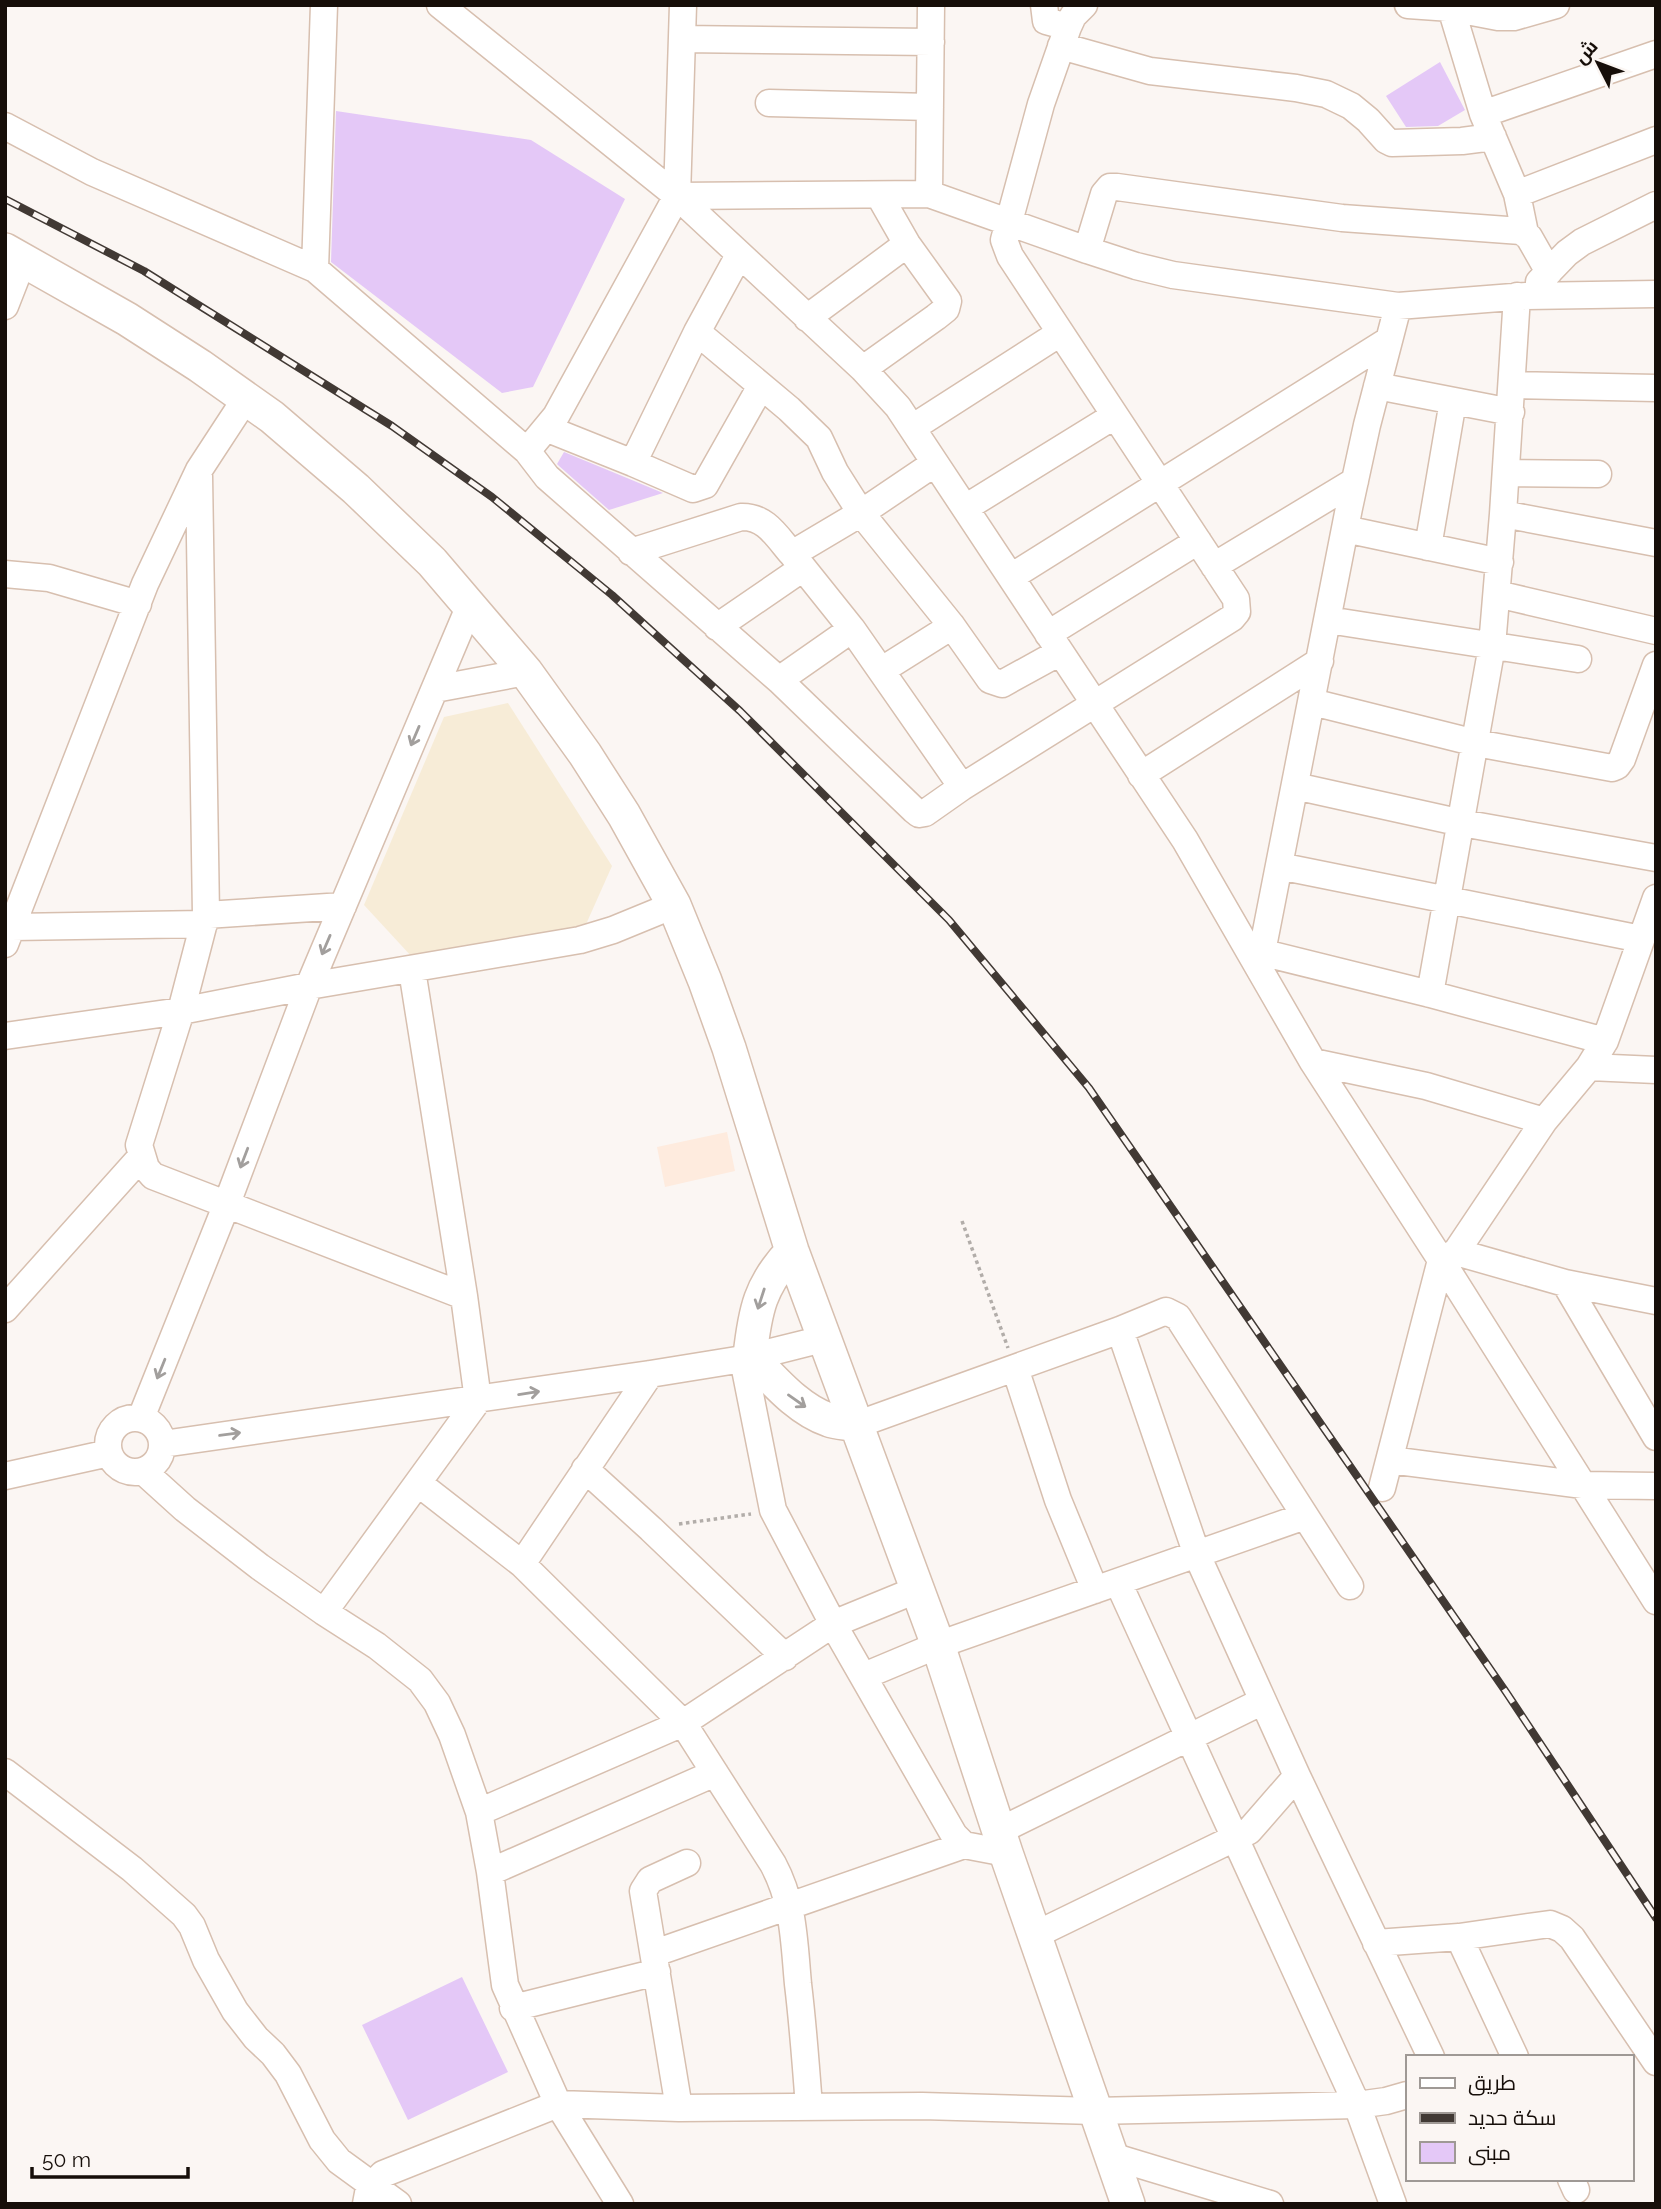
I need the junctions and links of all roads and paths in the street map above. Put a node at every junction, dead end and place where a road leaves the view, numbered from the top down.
1 (324, 5) edge
2 (440, 5) edge
3 (683, 5) edge
4 (931, 5) edge
5 (1044, 5) edge
6 (1084, 5) edge
7 (1408, 5) edge
8 (1556, 5) edge
9 (1450, 7) edge
10 (1065, 36) junction
11 (682, 39) junction
12 (931, 43) junction
13 (1656, 54) edge
14 (769, 103) dead end
15 (930, 107) junction
16 (1488, 125) junction
17 (5, 126) edge
18 (1656, 140) edge
19 (929, 194) junction
20 (1517, 194) junction
21 (879, 195) junction
22 (677, 196) junction
23 (1656, 205) edge
24 (1007, 223) junction
25 (1525, 233) junction
26 (907, 244) junction
27 (1087, 250) junction
28 (14, 255) edge
29 (739, 255) junction
30 (315, 270) junction
31 (1549, 272) junction
32 (1656, 295) edge
33 (1522, 296) junction
34 (5, 305) edge
35 (1398, 306) junction
36 (807, 318) junction
37 (697, 331) junction
38 (1060, 332) junction
39 (1389, 340) junction
40 (863, 369) junction
41 (1512, 385) junction
42 (761, 386) junction
43 (1377, 386) junction
44 (1656, 388) edge
45 (246, 398) junction
46 (1453, 401) junction
47 (1511, 412) junction
48 (1114, 416) junction
49 (912, 428) junction
50 (548, 429) junction
51 (527, 452) junction
52 (633, 463) junction
53 (935, 463) junction
54 (199, 470) junction
55 (1506, 473) junction
56 (1598, 474) dead end
57 (1355, 481) junction
58 (1159, 483) junction
59 (965, 508) junction
60 (861, 513) junction
61 (1503, 514) junction
62 (1345, 529) junction
63 (1198, 541) junction
64 (1656, 543) edge
65 (1428, 547) junction
66 (631, 552) junction
67 (797, 561) junction
68 (1500, 562) junction
69 (1214, 566) junction
70 (5, 574) edge
71 (1011, 578) junction
72 (1497, 594) junction
73 (138, 604) junction
74 (470, 605) junction
75 (1328, 620) junction
76 (951, 626) junction
77 (717, 627) junction
78 (852, 629) junction
79 (1656, 631) edge
80 (1054, 643) junction
81 (1492, 646) junction
82 (1577, 659) dead end
83 (1320, 661) junction
84 (1656, 665) edge
85 (881, 670) junction
86 (526, 672) junction
87 (779, 680) junction
88 (435, 690) junction
89 (1312, 702) junction
90 (1095, 705) junction
91 (1476, 743) junction
92 (1141, 775) junction
93 (1295, 786) junction
94 (962, 787) junction
95 (1462, 823) junction
96 (1656, 858) edge
97 (1279, 866) junction
98 (1656, 898) edge
99 (1447, 900) junction
100 (674, 905) junction
101 (343, 906) junction
102 (205, 920) junction
103 (9, 935) edge
104 (1641, 939) junction
105 (1255, 951) junction
106 (411, 970) junction
107 (309, 986) junction
108 (1430, 993) junction
109 (181, 1012) junction
110 (5, 1036) edge
111 (1605, 1041) junction
112 (1313, 1062) junction
113 (1589, 1067) junction
114 (1656, 1070) edge
115 (1544, 1121) junction
116 (141, 1157) junction
117 (226, 1206) junction
118 (962, 1221) dead end
119 (792, 1251) junction
120 (1449, 1256) junction
121 (1565, 1283) junction
122 (464, 1296) junction
123 (1656, 1301) edge
124 (5, 1309) edge
125 (1120, 1330) junction
126 (823, 1339) junction
127 (747, 1357) junction
128 (1015, 1368) junction
129 (650, 1374) junction
130 (478, 1400) junction
131 (1646, 1406) edge
132 (141, 1418) junction
133 (856, 1425) junction
134 (1656, 1437) edge
135 (163, 1444) junction
136 (108, 1453) junction
137 (1390, 1460) junction
138 (585, 1469) junction
139 (143, 1471) junction
140 (5, 1476) edge
141 (418, 1483) junction
142 (1583, 1485) junction
143 (1656, 1486) edge
144 (1382, 1488) dead end
145 (773, 1510) junction
146 (1304, 1516) junction
147 (651, 1529) junction
148 (1197, 1555) junction
149 (522, 1564) junction
150 (1106, 1586) junction
151 (1350, 1586) dead end
152 (916, 1590) junction
153 (1656, 1601) edge
154 (324, 1612) junction
155 (833, 1624) junction
156 (938, 1645) junction
157 (785, 1657) junction
158 (864, 1676) junction
159 (1263, 1701) junction
160 (683, 1723) junction
161 (1189, 1737) junction
162 (5, 1772) edge
163 (715, 1773) junction
164 (1297, 1776) junction
165 (479, 1812) junction
166 (1237, 1838) junction
167 (1002, 1842) junction
168 (964, 1845) junction
169 (687, 1863) dead end
170 (490, 1872) junction
171 (790, 1904) junction
172 (1035, 1935) junction
173 (1459, 1937) junction
174 (1376, 1943) junction
175 (656, 1963) junction
176 (513, 2008) junction
177 (1430, 2055) edge
178 (1514, 2055) edge
179 (1656, 2062) edge
180 (1406, 2095) edge
181 (558, 2104) junction
182 (1357, 2105) junction
183 (809, 2107) junction
184 (680, 2108) junction
185 (1094, 2110) junction
186 (1111, 2155) junction
187 (369, 2194) edge
188 (398, 2204) edge
189 (620, 2204) edge
190 (1128, 2204) edge
191 (1270, 2204) edge
192 (1393, 2204) edge

1 - 30 street
2 - 22 street
3 - 11 street
4 - 12 street
5 - 10 street
6 - 10 street
7 - 9 street
8 - 9 street
9 - 16 street
10 - 16 street
10 - 24 street
11 - 12 street
11 - 22 street
12 - 15 street
13 - 16 street
14 - 15 street
15 - 19 street
16 - 20 street
17 - 30 street
18 - 20 street
19 - 21 street
19 - 24 street
20 - 25 street
21 - 22 street
21 - 26 street
22 - 29 street
22 - 50 street
23 - 31 street
24 - 27 street
24 - 38 street
25 - 27 street
25 - 31 street
26 - 36 street
26 - 40 street
27 - 35 street
28 - 34 street
28 - 45 main road
29 - 36 street
29 - 37 street
30 - 51 street
31 - 33 street
32 - 33 street
33 - 35 street
33 - 41 street
35 - 39 street
36 - 40 street
37 - 42 street
37 - 52 street
38 - 48 street
38 - 49 street
39 - 43 street
39 - 58 street
40 - 49 street
41 - 44 street
41 - 47 street
42 - 52 street
42 - 60 street
43 - 46 street
43 - 57 street
45 - 54 street
45 - 74 main road
46 - 47 street
46 - 65 street
47 - 55 street
48 - 58 street
48 - 59 street
49 - 53 street
50 - 51 street
50 - 52 street
51 - 66 street
53 - 59 street
53 - 60 street
54 - 73 street
54 - 102 street
55 - 56 street
55 - 61 street
57 - 62 street
57 - 69 street
58 - 63 street
58 - 71 street
59 - 71 street
60 - 67 street
60 - 76 street
61 - 64 street
61 - 68 street
62 - 65 street
62 - 75 street
63 - 69 street
63 - 80 street
65 - 68 street
66 - 67 street
66 - 77 street
67 - 77 street
67 - 78 street
68 - 72 street
69 - 90 street
70 - 73 street
71 - 80 street
72 - 79 street
72 - 81 street
73 - 103 street
74 - 86 main road
74 - 88 street
75 - 81 street
75 - 83 street
76 - 80 street
76 - 85 street
77 - 87 street
78 - 85 street
78 - 87 street
80 - 90 street
81 - 82 street
81 - 91 street
83 - 89 street
83 - 92 street
84 - 91 street
85 - 94 street
86 - 88 street
86 - 100 main road
87 - 94 street
88 -> 101 street
89 - 91 street
89 - 93 street
90 - 92 street
90 - 94 street
91 - 95 street
92 - 105 street
93 - 95 street
93 - 97 street
95 - 96 street
95 - 99 street
97 - 99 street
97 - 105 street
98 - 104 street
99 - 104 street
99 - 108 street
100 - 106 street
100 - 119 main road
101 - 102 street
101 -> 107 street
102 - 103 street
102 - 109 street
104 - 111 street
105 - 108 street
105 - 112 street
106 - 107 street
106 - 122 street
107 - 109 street
107 -> 117 street
108 - 111 street
109 - 110 street
109 - 116 street
111 - 113 street
112 - 115 street
112 - 120 street
113 - 114 street
113 - 115 street
115 - 120 street
116 - 117 street
116 - 124 street
117 - 122 street
117 -> 132 street
118 - 128 path
119 - 126 main road
119 -> 127 main road
120 - 121 street
120 - 137 street
120 - 142 street
121 - 123 street
121 - 131 street
122 - 130 street
125 - 128 street
125 - 146 street
125 - 148 street
126 - 127 street
126 - 133 main road
127 - 129 street
127 -> 133 main road
127 - 145 street
128 - 133 street
128 - 150 street
130 -> 129 street
129 - 138 street
135 -> 130 street
130 - 141 street
131 - 134 street
132 - 135 street
132 - 136 street
133 - 152 main road
135 - 139 street
136 - 139 street
136 - 140 street
137 - 142 street
137 - 144 street
138 - 147 street
138 - 149 street
139 - 154 street
141 - 149 street
141 - 154 street
142 - 143 street
142 - 153 street
145 - 147 path
145 - 155 street
146 - 148 street
146 - 151 street
147 - 157 street
148 - 150 street
148 - 159 street
149 - 160 street
150 - 156 street
150 - 161 street
152 - 155 street
152 - 156 main road
154 - 165 street
155 - 157 street
155 - 158 street
156 - 158 street
156 - 167 main road
157 - 160 street
158 - 168 street
159 - 161 street
159 - 164 street
160 - 163 street
160 - 165 street
161 - 166 street
161 - 167 street
162 - 187 street
163 - 170 street
163 - 171 street
164 - 166 street
164 - 174 street
165 - 170 street
166 - 172 street
166 - 182 street
167 - 168 street
167 - 172 main road
168 - 171 street
169 - 175 street
170 - 176 street
171 - 175 street
171 - 183 street
172 - 185 main road
173 - 174 street
173 - 178 street
173 - 179 street
174 - 177 street
175 - 176 street
175 - 184 street
176 - 181 street
180 - 182 street
181 - 184 street
181 - 187 street
181 - 189 street
182 - 185 street
182 - 192 street
183 - 184 street
183 - 185 street
185 - 186 main road
186 - 190 main road
186 - 191 street
187 - 188 street

